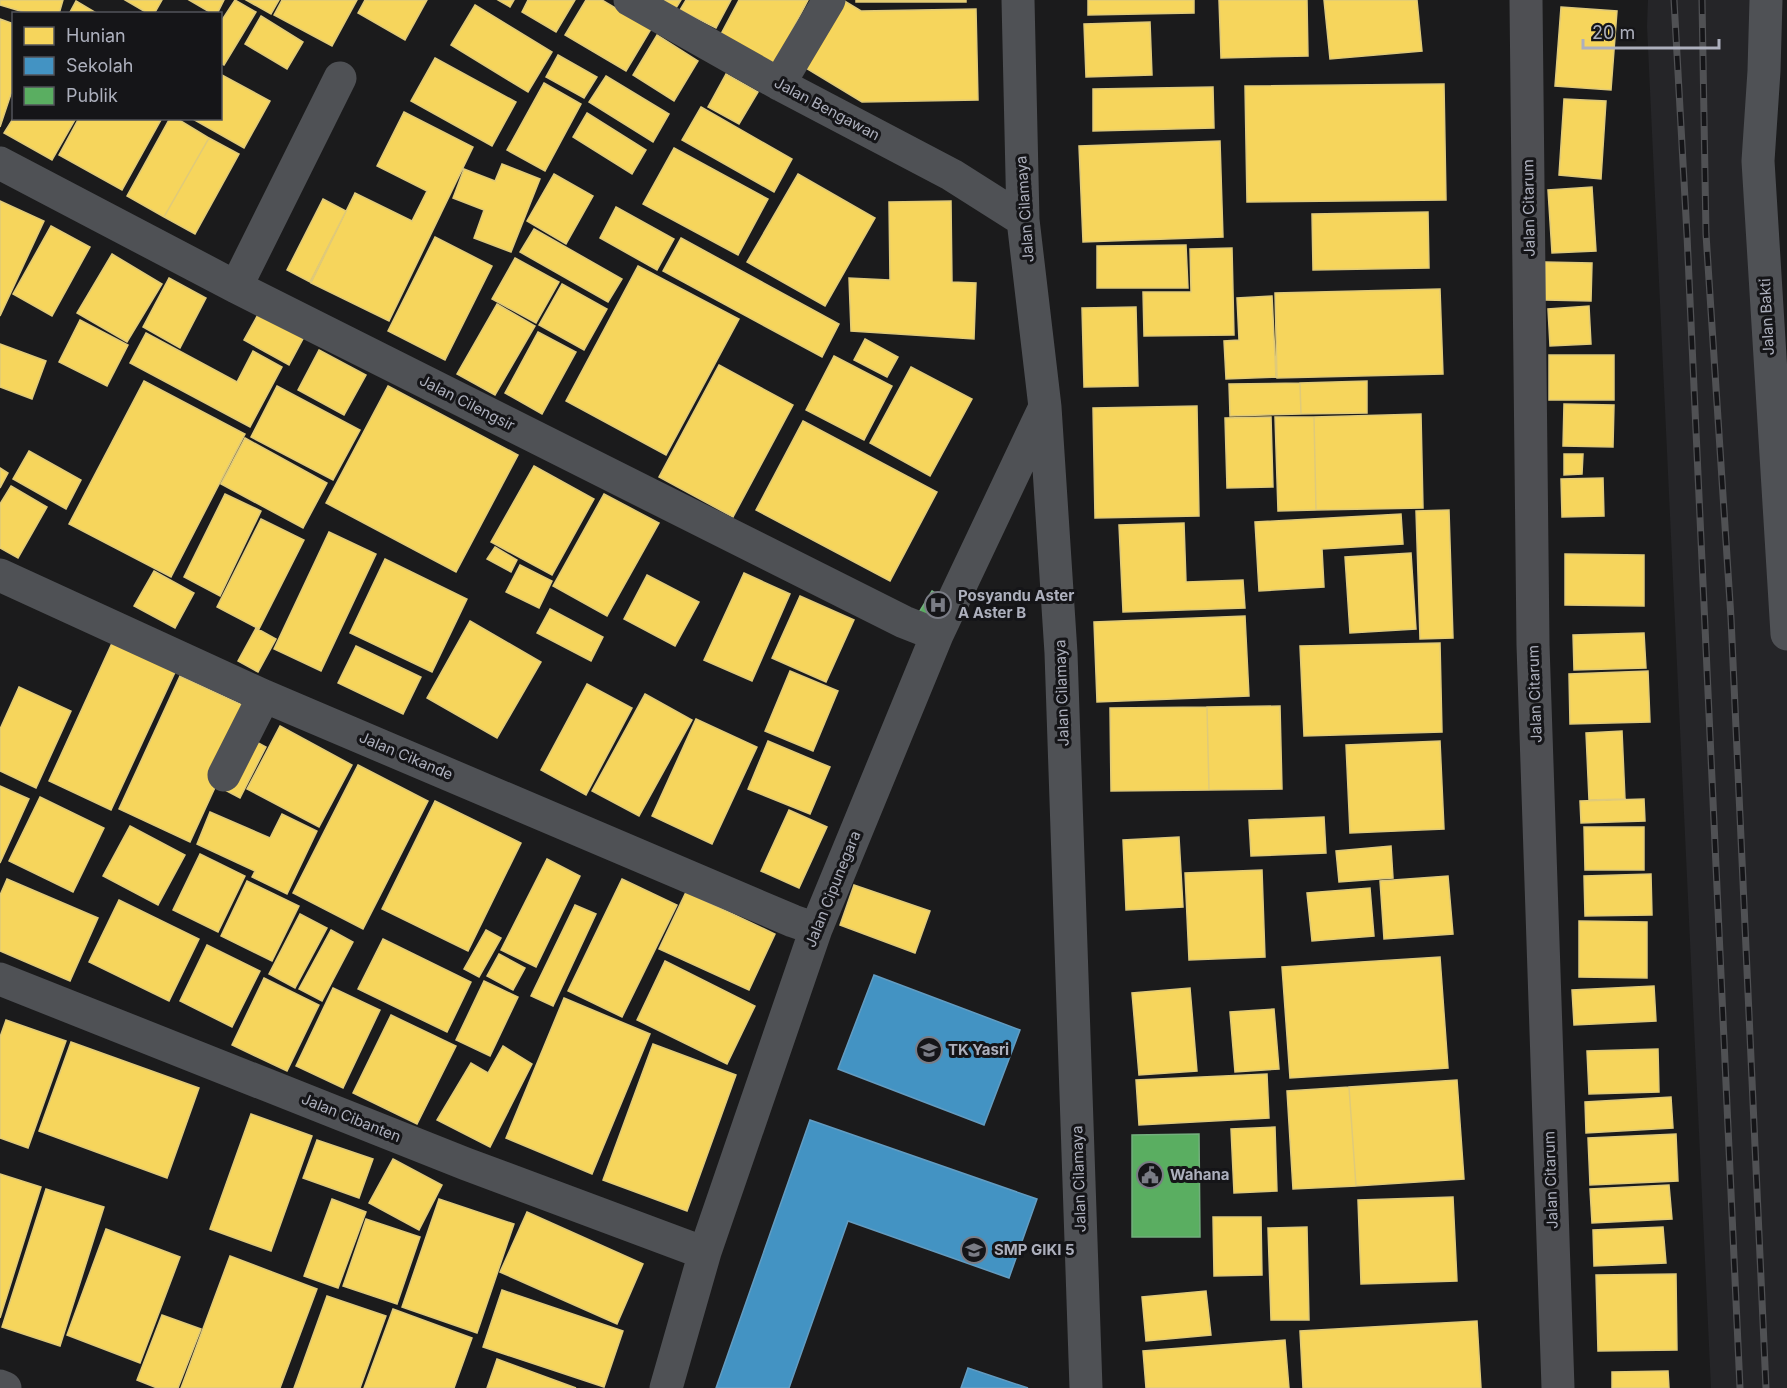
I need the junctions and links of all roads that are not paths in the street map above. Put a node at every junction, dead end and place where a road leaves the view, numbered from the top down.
1 (630, 0) edge
2 (829, 0) edge
3 (1018, 0) edge
4 (1526, 0) edge
5 (1766, 0) edge
6 (340, 78) dead end
7 (779, 84) junction
8 (0, 163) edge
9 (1023, 220) junction
10 (236, 287) junction
11 (1045, 407) junction
12 (0, 575) edge
13 (1787, 634) edge
14 (938, 635) junction
15 (264, 696) junction
16 (224, 775) dead end
17 (816, 929) junction
18 (0, 979) edge
19 (705, 1252) junction
20 (0, 1386) edge
21 (4, 1388) edge
22 (666, 1388) edge
23 (1086, 1388) edge
24 (1557, 1388) edge

1 - 7 street, Jalan Bengawan
2 - 7 street
3 - 9 street, Jalan Cilamaya
4 - 24 street, Jalan Citarum
5 - 13 street, Jalan Bakti
6 - 10 street
7 - 9 street, Jalan Bengawan
8 - 10 street, Jalan Cilengsir
9 - 11 street, Jalan Cilamaya
10 - 14 street, Jalan Cilengsir
11 - 14 street, Jalan Cipunegara
11 - 23 street, Jalan Cilamaya
12 - 15 street, Jalan Cikande
14 - 17 street, Jalan Cipunegara
15 - 16 street
15 - 17 street, Jalan Cikande
17 - 19 street, Jalan Cipunegara
18 - 19 street, Jalan Cibanten
19 - 22 street, Jalan Cipunegara
20 - 21 street

